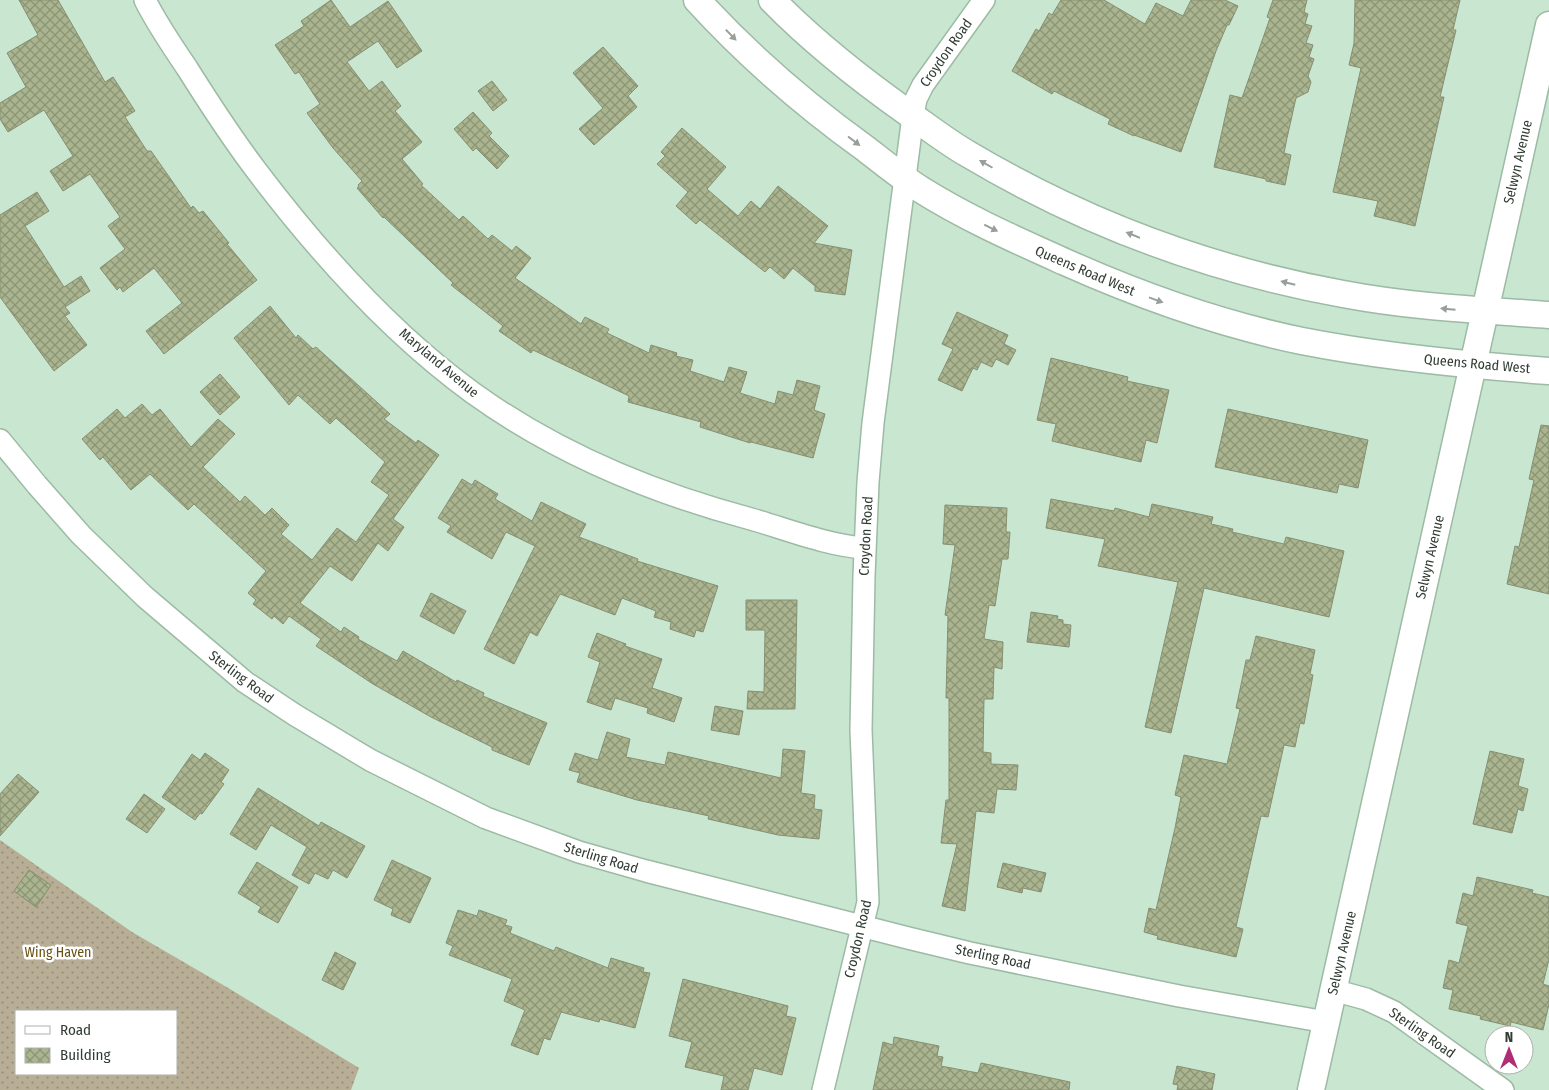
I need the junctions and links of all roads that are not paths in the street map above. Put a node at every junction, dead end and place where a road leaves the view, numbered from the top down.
1 (145, 0) edge
2 (697, 0) edge
3 (772, 0) edge
4 (984, 0) edge
5 (1549, 25) edge
6 (913, 116) junction
7 (904, 178) junction
8 (1484, 312) junction
9 (1549, 315) edge
10 (1473, 365) junction
11 (1549, 371) edge
12 (4, 454) edge
13 (865, 548) junction
14 (862, 926) junction
15 (1333, 990) junction
16 (1326, 1022) junction
17 (823, 1090) edge
18 (1311, 1090) edge
19 (1502, 1090) edge

1 - 13 street, Maryland Avenue
2 -> 7 street, Queens Road West
3 - 6 street
4 - 6 street, Croydon Road
5 - 8 street, Selwyn Avenue
6 - 7 street, Croydon Road
8 -> 6 street
7 -> 10 street, Queens Road West
7 - 13 street, Croydon Road
8 - 9 street
8 - 10 street, Selwyn Avenue
10 - 11 street, Queens Road West
10 - 15 street, Selwyn Avenue
12 - 14 street, Sterling Road
13 - 14 street, Croydon Road
14 - 16 street, Sterling Road
14 - 17 street, Croydon Road
15 - 16 street, Selwyn Avenue
15 - 19 street, Sterling Road
16 - 18 street, Selwyn Avenue

